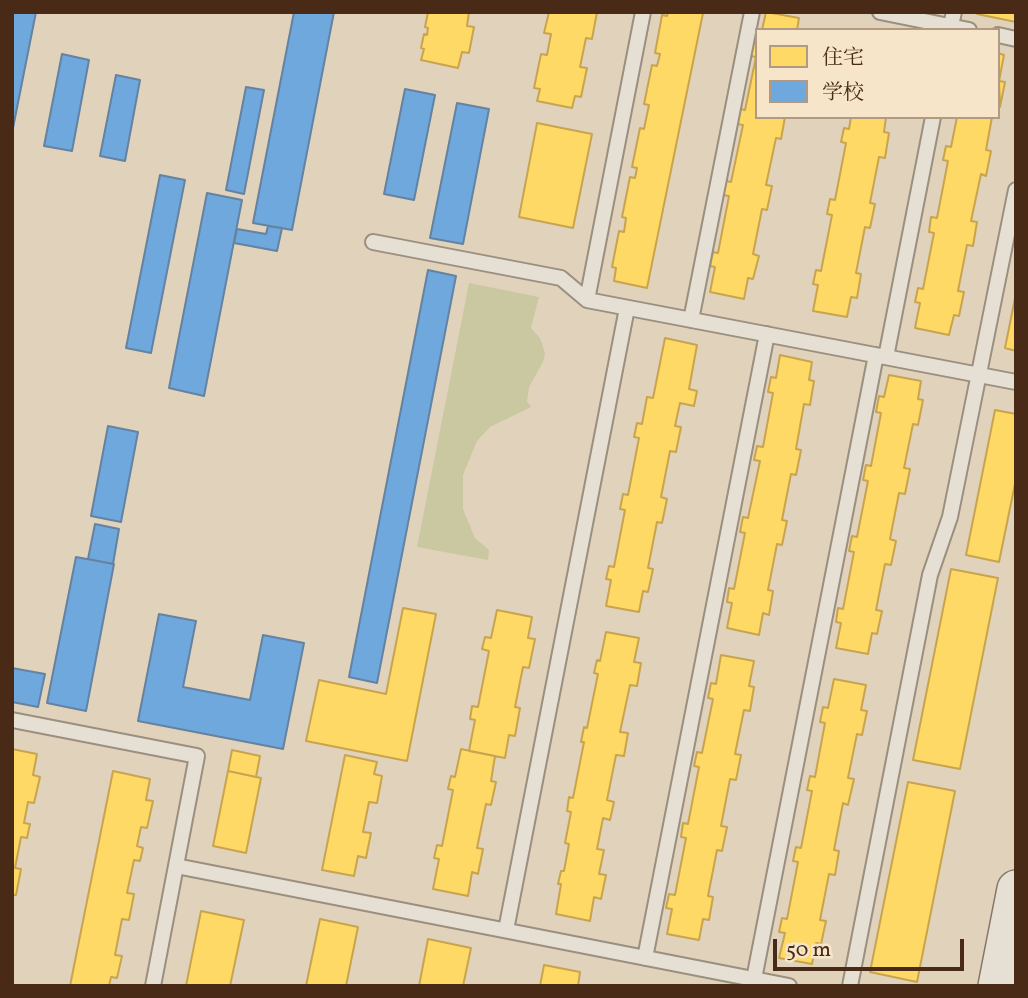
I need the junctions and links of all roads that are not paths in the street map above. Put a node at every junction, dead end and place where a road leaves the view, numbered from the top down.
1 (643, 12) edge
2 (752, 12) edge
3 (880, 12) edge
4 (951, 23) edge
5 (933, 119) edge
6 (1016, 190) edge
7 (373, 242) dead end
8 (587, 300) junction
9 (628, 308) junction
10 (691, 320) junction
11 (767, 334) junction
12 (881, 356) junction
13 (980, 375) junction
14 (1016, 382) edge
15 (12, 719) edge
16 (176, 866) junction
17 (1016, 889) edge
18 (506, 930) junction
19 (645, 958) junction
20 (754, 979) junction
21 (152, 986) edge
22 (789, 986) edge
23 (850, 986) edge
24 (997, 986) edge

1 - 8 lane
2 - 10 lane
3 - 4 lane
5 - 12 lane
6 - 13 lane
7 - 8 lane
8 - 9 lane
9 - 10 lane
9 - 18 lane
10 - 11 lane
11 - 12 lane
11 - 19 lane
12 - 13 lane
12 - 20 lane
13 - 14 lane
13 - 23 lane
15 - 16 lane
16 - 18 lane
16 - 21 lane
17 - 24 street
18 - 19 lane
19 - 20 lane
20 - 22 lane

